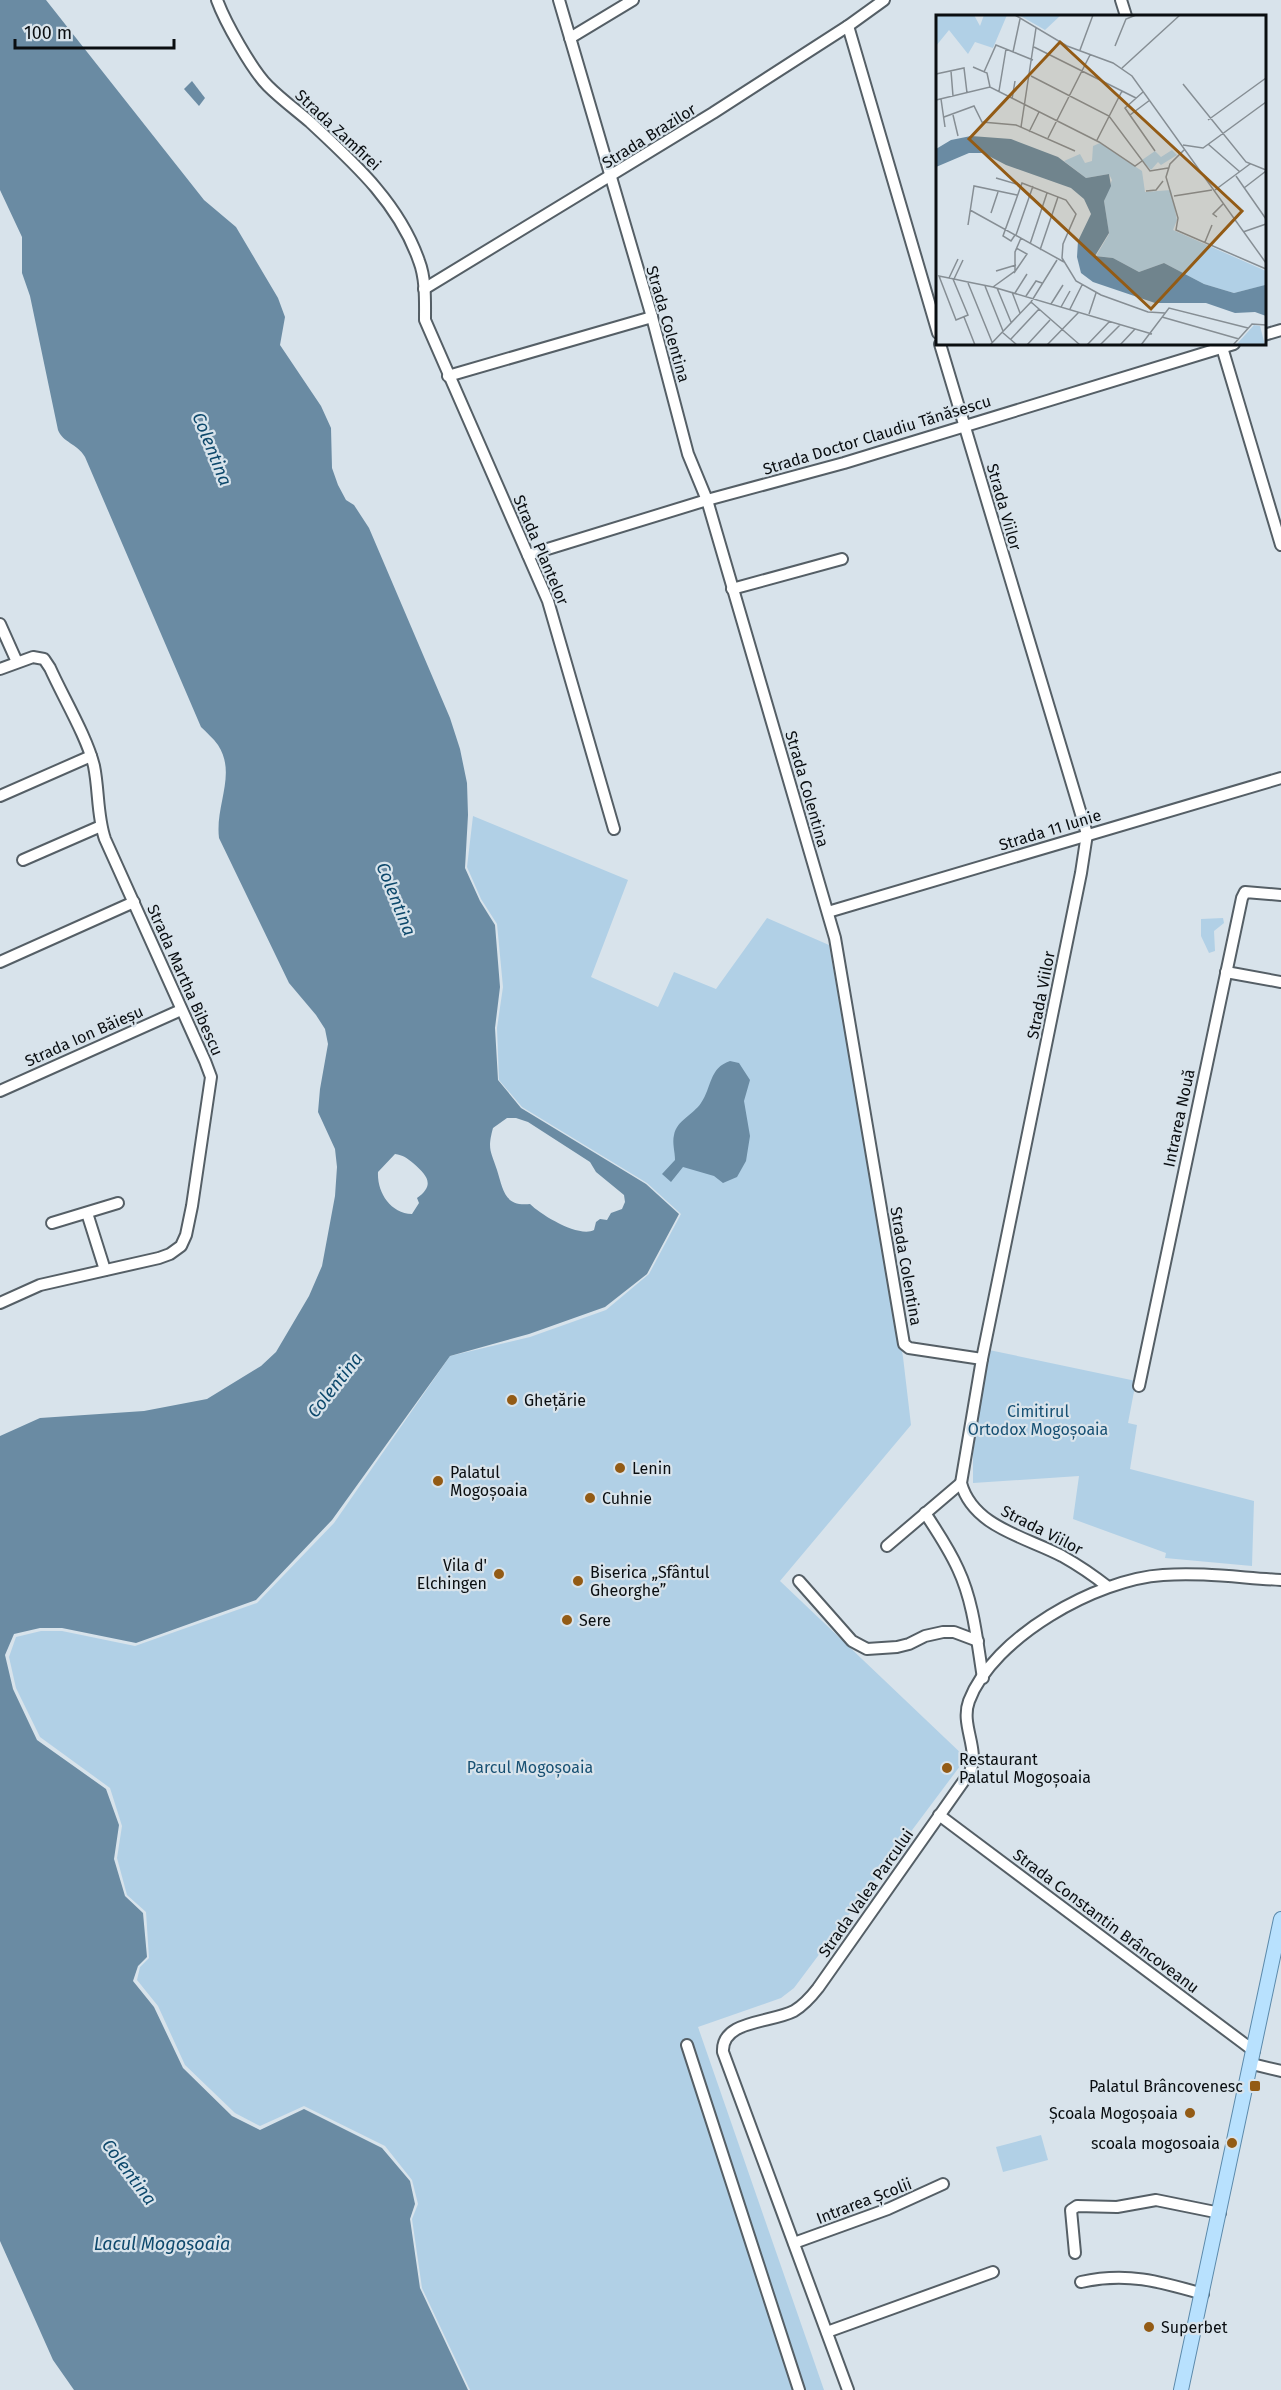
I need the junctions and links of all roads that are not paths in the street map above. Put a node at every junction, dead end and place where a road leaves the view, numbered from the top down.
1 (217, 0) edge
2 (559, 0) edge
3 (633, 0) edge
4 (884, 0) edge
5 (1121, 0) edge
6 (1126, 15) edge
7 (848, 26) junction
8 (570, 38) junction
9 (611, 177) junction
10 (424, 289) junction
11 (652, 317) junction
12 (936, 326) edge
13 (1281, 330) edge
14 (1266, 334) edge
15 (940, 345) edge
16 (1222, 345) edge
17 (448, 376) junction
18 (965, 426) junction
19 (707, 500) junction
20 (1281, 545) edge
21 (528, 555) junction
22 (843, 559) dead end
23 (732, 589) junction
24 (0, 624) edge
25 (17, 662) junction
26 (0, 669) edge
27 (91, 756) junction
28 (1281, 778) edge
29 (0, 796) edge
30 (100, 826) junction
31 (614, 829) dead end
32 (1087, 834) junction
33 (23, 860) dead end
34 (1281, 895) edge
35 (134, 902) junction
36 (828, 912) junction
37 (0, 962) edge
38 (1226, 972) junction
39 (1281, 982) edge
40 (181, 1010) junction
41 (0, 1090) edge
42 (118, 1203) dead end
43 (87, 1213) junction
44 (52, 1223) dead end
45 (105, 1270) junction
46 (0, 1303) edge
47 (982, 1359) junction
48 (1139, 1386) dead end
49 (961, 1482) junction
50 (925, 1513) junction
51 (887, 1546) dead end
52 (1281, 1580) edge
53 (799, 1581) dead end
54 (1108, 1587) junction
55 (978, 1641) junction
56 (983, 1678) junction
57 (939, 1815) junction
58 (1281, 1919) edge
59 (687, 2045) dead end
60 (1253, 2058) junction
61 (1281, 2071) edge
62 (943, 2184) dead end
63 (1220, 2213) junction
64 (794, 2243) junction
65 (1075, 2253) dead end
66 (993, 2272) dead end
67 (1081, 2282) dead end
68 (1203, 2294) junction
69 (827, 2332) junction
70 (799, 2390) edge
71 (848, 2390) edge
72 (1181, 2390) edge

1 - 10 street, Strada Zamfirei
2 - 8 street, Strada Colentina
3 - 8 street
4 - 7 street, Strada Brazilor
5 - 6 street
7 - 9 street, Strada Brazilor
7 - 12 street
8 - 9 street, Strada Colentina
9 - 10 street, Strada Brazilor
9 - 11 street, Strada Colentina
10 - 17 street, Strada Plantelor
11 - 17 street
11 - 19 street, Strada Colentina
13 - 14 street
15 - 18 street, Strada Viilor
16 - 18 street, Strada Doctor Claudiu Tănăsescu
16 - 20 street
17 - 21 street, Strada Plantelor
18 - 19 street, Strada Doctor Claudiu Tănăsescu
18 - 32 street, Strada Viilor
19 - 21 street, Strada Doctor Claudiu Tănăsescu
19 - 23 street, Strada Colentina
21 - 31 street, Strada Plantelor
22 - 23 street
23 - 36 street, Strada Colentina
24 - 25 street
25 - 26 street
25 - 27 street, Strada Martha Bibescu
27 - 29 street
27 - 30 street, Strada Martha Bibescu
28 - 32 street, Strada 11 Iunie
30 - 33 street
30 - 35 street, Strada Martha Bibescu
32 - 36 street, Strada 11 Iunie
32 - 47 street, Strada Viilor
34 - 38 street, Intrarea Nouă
35 - 37 street
35 - 40 street, Strada Martha Bibescu
36 - 47 street, Strada Colentina
38 - 39 street
38 - 48 street, Intrarea Nouă
40 - 41 street, Strada Ion Băieșu
40 - 45 street, Strada Martha Bibescu
42 - 43 street
43 - 44 street
43 - 45 street
45 - 46 street, Strada Martha Bibescu
47 - 49 street, Strada Viilor
49 - 50 street
49 - 54 street, Strada Viilor
50 - 51 street
50 - 55 street
52 - 54 street, Strada Valea Parcului
53 - 55 street
54 - 56 street, Strada Valea Parcului
55 - 56 street
56 - 57 street, Strada Valea Parcului
57 - 60 street, Strada Constantin Brâncoveanu
57 - 64 street, Strada Valea Parcului
58 - 60 main road
59 - 70 street
60 - 61 street, Strada Constantin Brâncoveanu
60 - 63 main road
62 - 64 street, Intrarea Școlii
63 - 65 street
63 - 68 main road
64 - 69 street, Strada Valea Parcului
66 - 69 street
67 - 68 street
68 - 72 main road
69 - 71 street, Strada Valea Parcului

